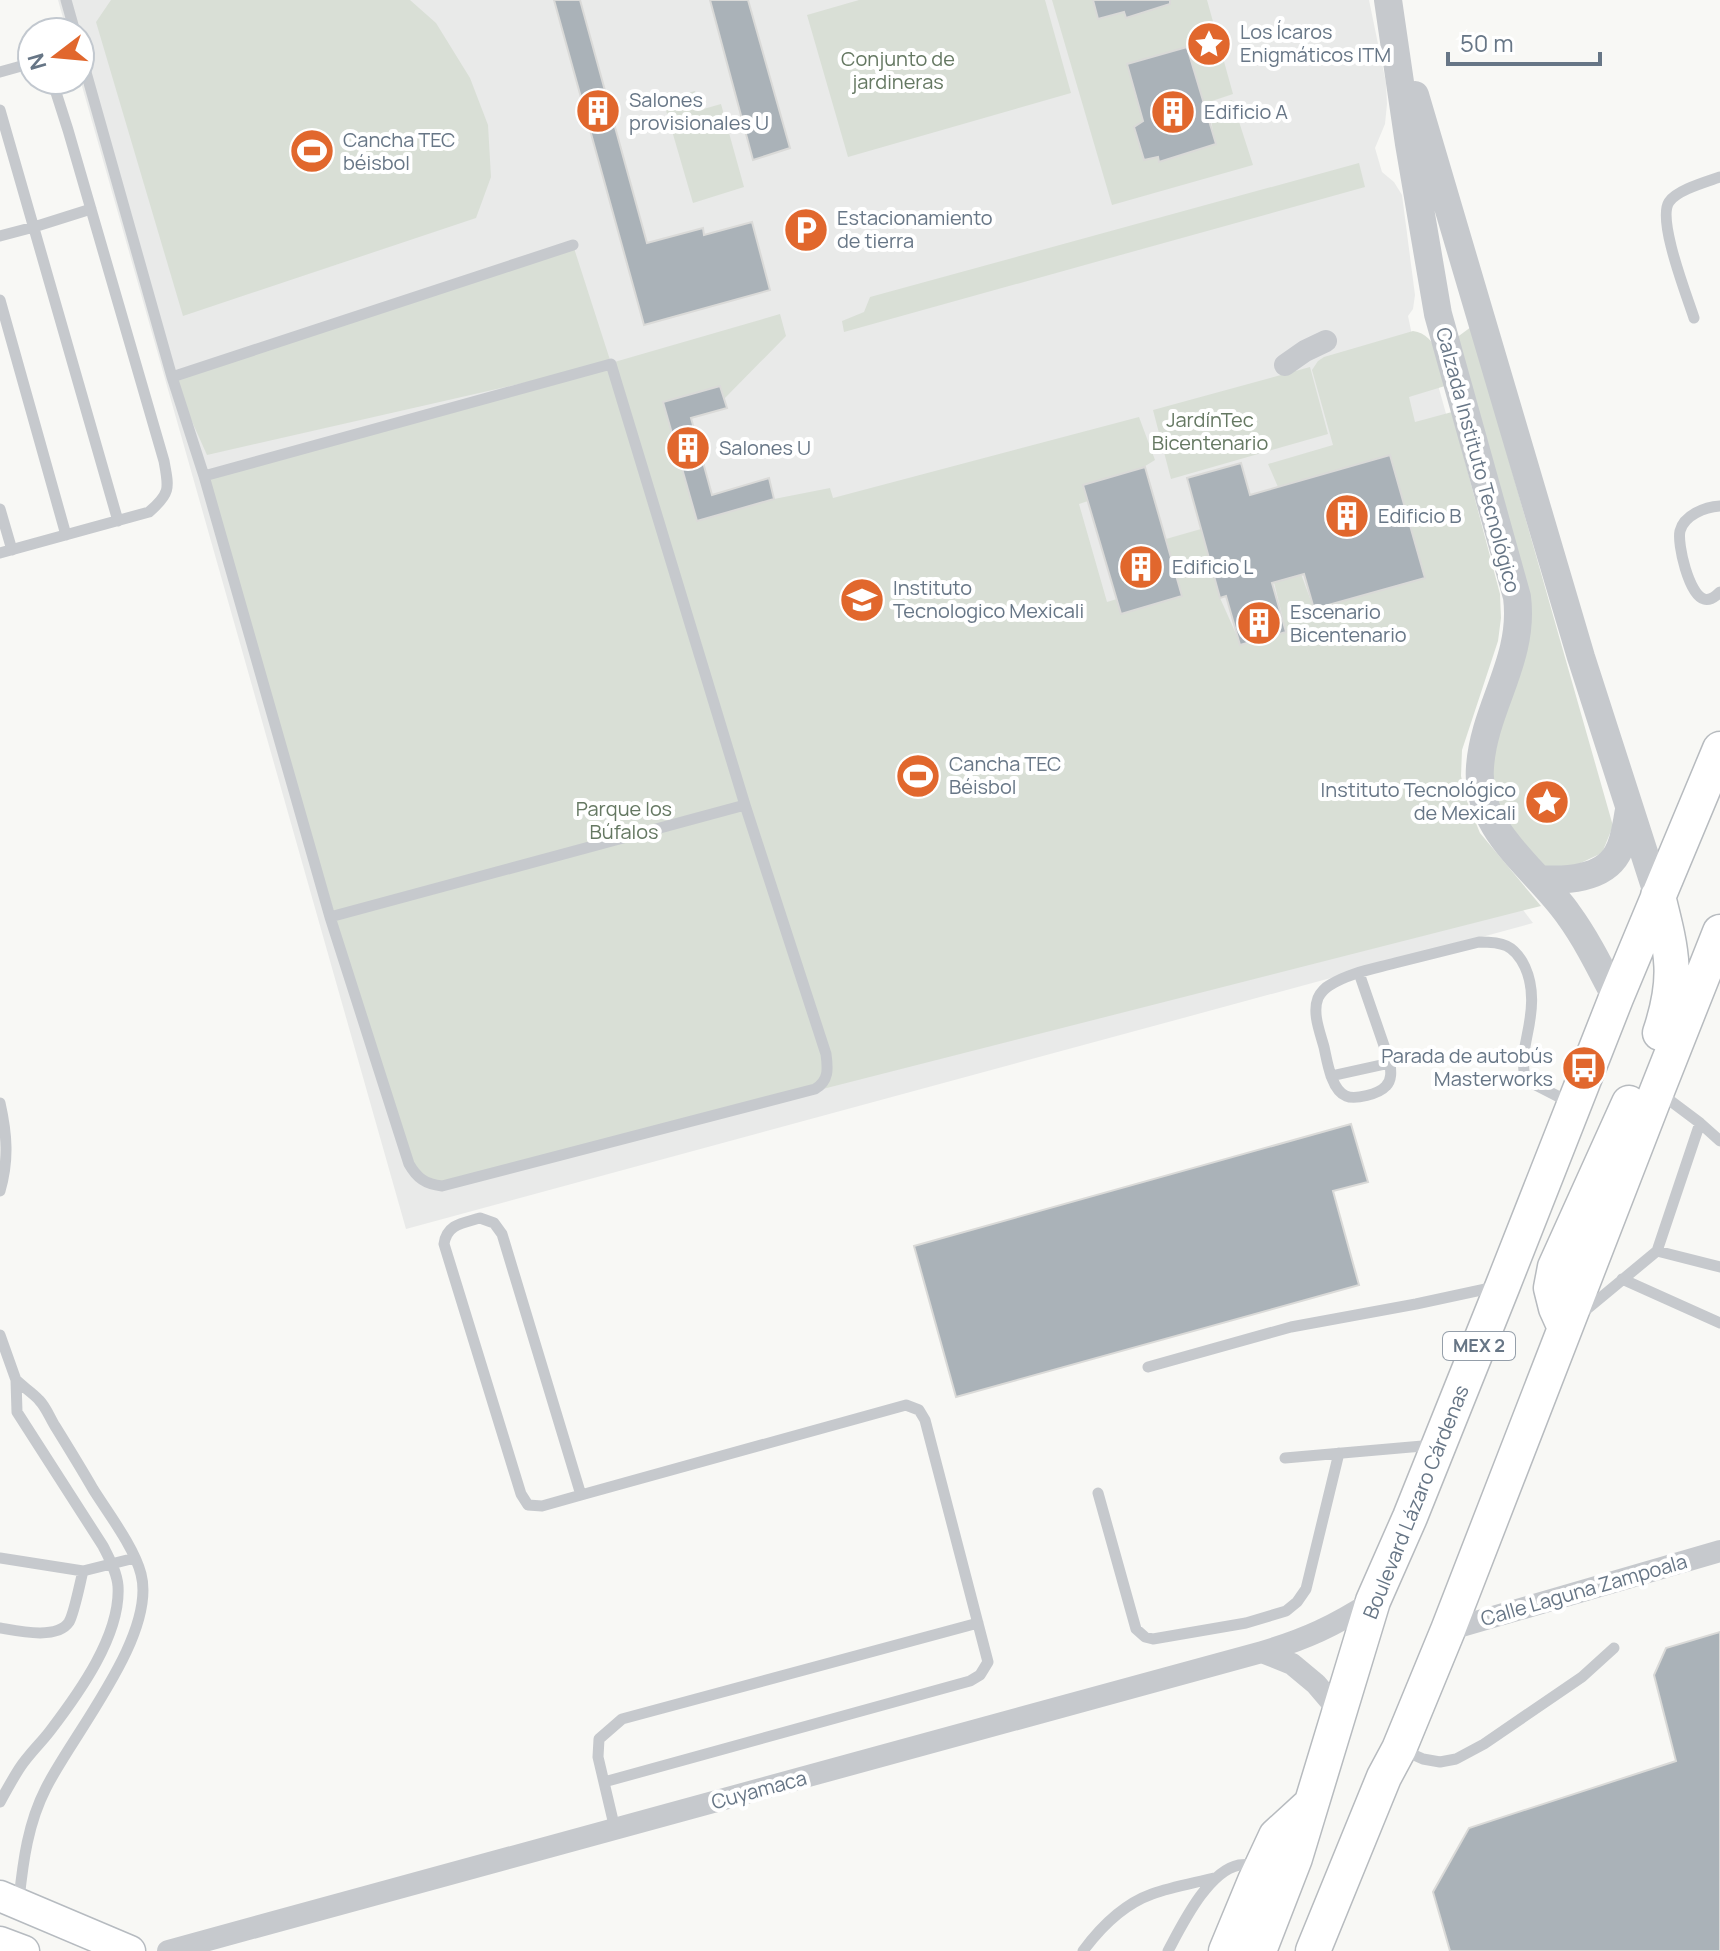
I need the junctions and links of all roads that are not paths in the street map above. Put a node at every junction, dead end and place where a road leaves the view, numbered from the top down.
1 (1390, 11) edge
2 (57, 96) edge
3 (93, 96) edge
4 (0, 110) edge
5 (1720, 177) edge
6 (91, 209) junction
7 (34, 227) junction
8 (0, 236) edge
9 (573, 245) dead end
10 (0, 300) edge
11 (1694, 318) dead end
12 (1483, 321) junction
13 (1442, 333) junction
14 (1326, 341) dead end
15 (1285, 365) dead end
16 (172, 377) junction
17 (204, 476) junction
18 (1720, 506) edge
19 (0, 509) edge
20 (118, 521) junction
21 (66, 535) junction
22 (6, 552) edge
23 (1720, 592) edge
24 (1720, 749) edge
25 (745, 805) junction
26 (1629, 809) junction
27 (1540, 879) junction
28 (1658, 896) junction
29 (330, 917) junction
30 (1720, 932) edge
31 (1359, 973) junction
32 (1616, 998) junction
33 (1390, 1063) junction
34 (1331, 1076) junction
35 (1657, 1091) junction
36 (0, 1103) edge
37 (1574, 1105) junction
38 (1700, 1123) junction
39 (1720, 1141) edge
40 (0, 1191) edge
41 (1657, 1251) junction
42 (1720, 1267) edge
43 (1622, 1279) junction
44 (1503, 1285) junction
45 (1720, 1323) edge
46 (1565, 1328) junction
47 (0, 1335) edge
48 (1148, 1367) dead end
49 (16, 1380) junction
50 (1439, 1445) junction
51 (1339, 1453) junction
52 (1285, 1458) dead end
53 (1098, 1493) dead end
54 (581, 1495) junction
55 (1720, 1551) edge
56 (0, 1558) edge
57 (135, 1558) junction
58 (112, 1564) junction
59 (83, 1571) junction
60 (1373, 1601) junction
61 (978, 1623) junction
62 (0, 1628) edge
63 (1448, 1630) junction
64 (1614, 1648) dead end
65 (1262, 1652) junction
66 (1339, 1711) junction
67 (1399, 1749) junction
68 (604, 1782) junction
69 (0, 1802) edge
70 (1311, 1803) junction
71 (615, 1829) junction
72 (1263, 1864) junction
73 (1214, 1878) junction
74 (1337, 1894) junction
75 (9, 1900) edge
76 (255, 1928) junction
77 (0, 1942) edge
78 (24, 1951) edge
79 (130, 1951) edge
80 (168, 1951) edge
81 (239, 1951) edge
82 (1083, 1951) edge
83 (1168, 1951) edge
84 (1226, 1951) edge
85 (1259, 1951) edge
86 (1313, 1951) edge
87 (1326, 1951) edge

1 - 12 street, Calzada Instituto Tecnológico
1 - 13 street, Calzada Instituto Tecnológico
2 - 6 lane
3 - 16 lane
4 - 7 lane
5 - 11 lane
6 - 7 lane
6 - 20 lane
7 - 8 lane
7 - 20 lane
9 - 16 lane
10 - 21 lane
12 - 13 street
12 - 26 street, Calzada Instituto Tecnológico
13 - 27 street, Calzada Instituto Tecnológico
14 - 15 street
16 - 17 lane
17 - 25 lane
17 - 29 lane
18 - 23 lane
19 - 22 lane
20 - 21 lane
21 - 22 lane
24 - 28 main road, Boulevard Lázaro Cárdenas / MEX 2
25 - 29 lane
25 - 29 lane
26 - 27 street
26 - 28 street, Calzada Instituto Tecnológico
27 - 32 street, Calzada Instituto Tecnológico
28 - 32 main road, Boulevard Lázaro Cárdenas / MEX 2
28 - 46 main road
30 - 35 main road
31 - 33 lane
31 - 34 lane
31 - 37 lane
32 - 37 main road, Boulevard Lázaro Cárdenas / MEX 2
33 - 34 lane
33 - 34 lane
35 - 38 lane
35 - 46 main road
36 - 40 lane
37 - 44 main road, Boulevard Lázaro Cárdenas / MEX 2
38 - 39 lane
38 - 41 lane
41 - 42 lane
41 - 43 lane
43 - 45 lane
43 - 46 lane
44 - 48 lane
44 - 50 main road, Boulevard Lázaro Cárdenas / MEX 2
46 - 63 main road
47 - 49 lane
49 - 57 lane
49 - 58 lane
50 - 51 lane
50 - 60 main road, Boulevard Lázaro Cárdenas / MEX 2
51 - 52 lane
51 - 53 lane
54 - 54 lane
54 - 61 lane
55 - 63 street, Calle Laguna Zampoala
56 - 59 lane
57 - 58 lane
57 - 75 lane
58 - 59 lane
58 - 69 lane
59 - 62 lane
60 - 65 street, Cuyamaca
60 - 66 main road, Boulevard Lázaro Cárdenas / MEX 2
61 - 68 lane
61 - 68 lane
63 - 67 main road
64 - 67 lane
65 - 66 street
65 - 71 street, Cuyamaca
66 - 70 main road, Boulevard Lázaro Cárdenas / MEX 2
67 - 74 main road
68 - 71 lane
70 - 72 main road
70 - 85 main road, Boulevard Lázaro Cárdenas / MEX 2
71 - 76 street, Cuyamaca
72 - 73 lane
72 - 84 main road
73 - 82 lane
73 - 83 lane
74 - 86 main road
74 - 87 main road
75 - 79 main road
76 - 80 street, Cuyamaca
76 - 81 street
77 - 78 main road

